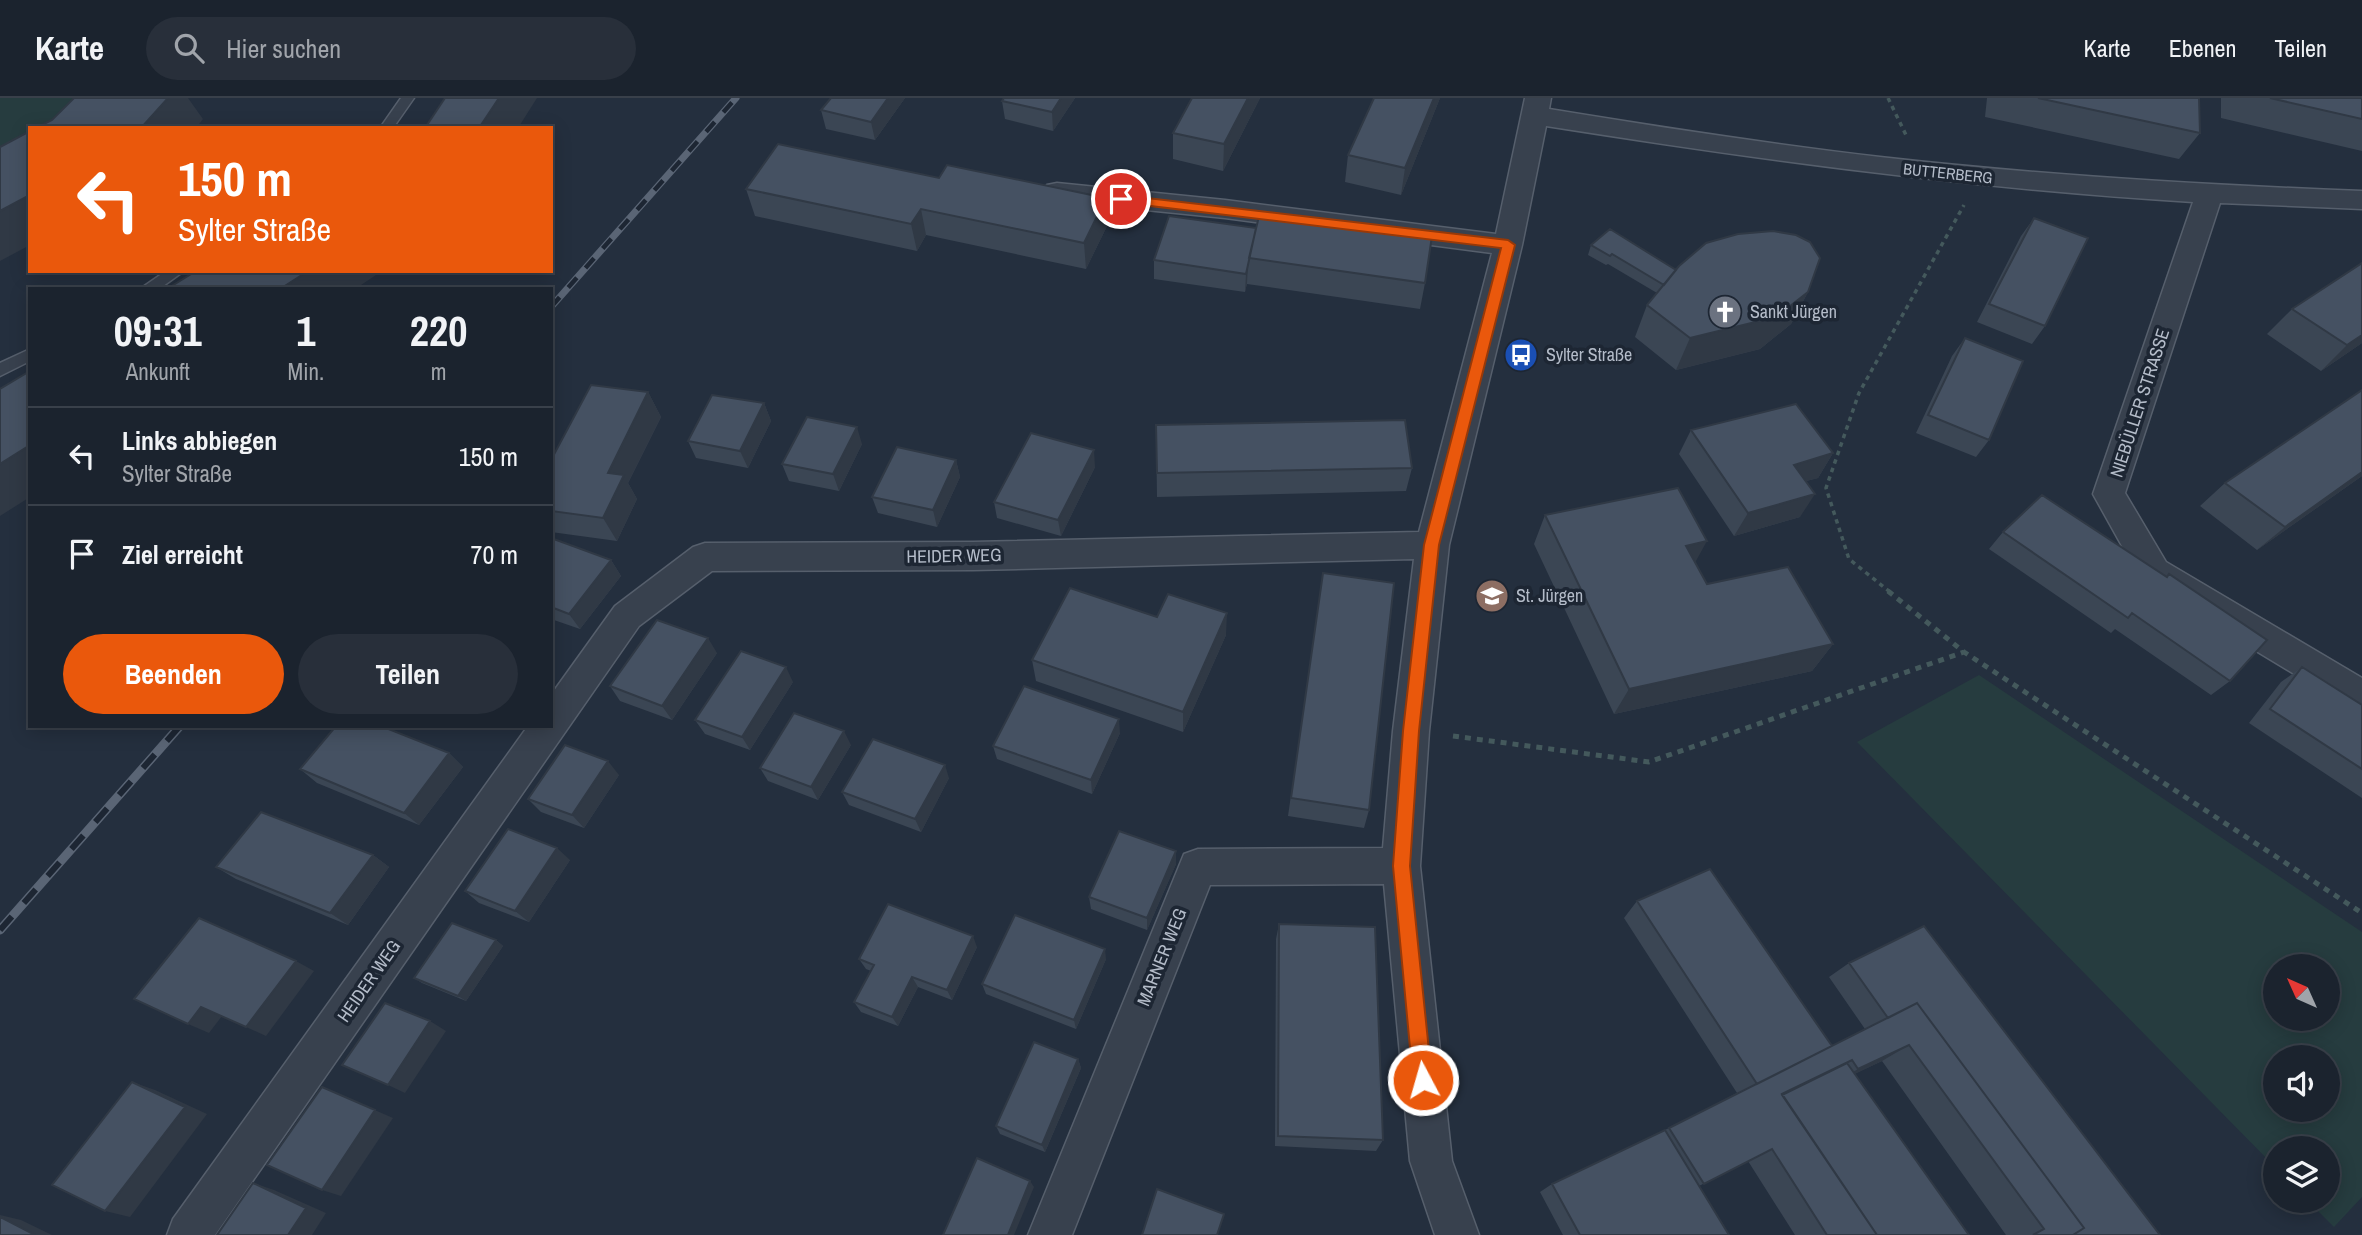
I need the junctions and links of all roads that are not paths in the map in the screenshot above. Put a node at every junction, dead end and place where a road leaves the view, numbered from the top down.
1 (408, 98) edge
2 (1537, 107) edge
3 (387, 126) edge
4 (1034, 190) edge
5 (2209, 195) junction
6 (2362, 200) edge
7 (1508, 245) junction
8 (174, 273) edge
9 (150, 287) edge
10 (28, 355) edge
11 (0, 370) edge
12 (1432, 545) junction
13 (2362, 696) edge
14 (553, 721) edge
15 (548, 728) edge
16 (1401, 866) junction
17 (189, 1235) edge
18 (1050, 1235) edge
19 (1457, 1235) edge

1 - 3 lane
2 - 5 street, BUTTERBERG
2 - 7 street
4 - 7 street
5 - 6 street, BUTTERBERG
5 - 13 street, NIEBÜLLER STRASSE
7 - 12 street
8 - 9 lane
10 - 11 lane
12 - 14 street, HEIDER WEG
12 - 16 street
15 - 17 street, HEIDER WEG
16 - 18 street, MARNER WEG
16 - 19 street

